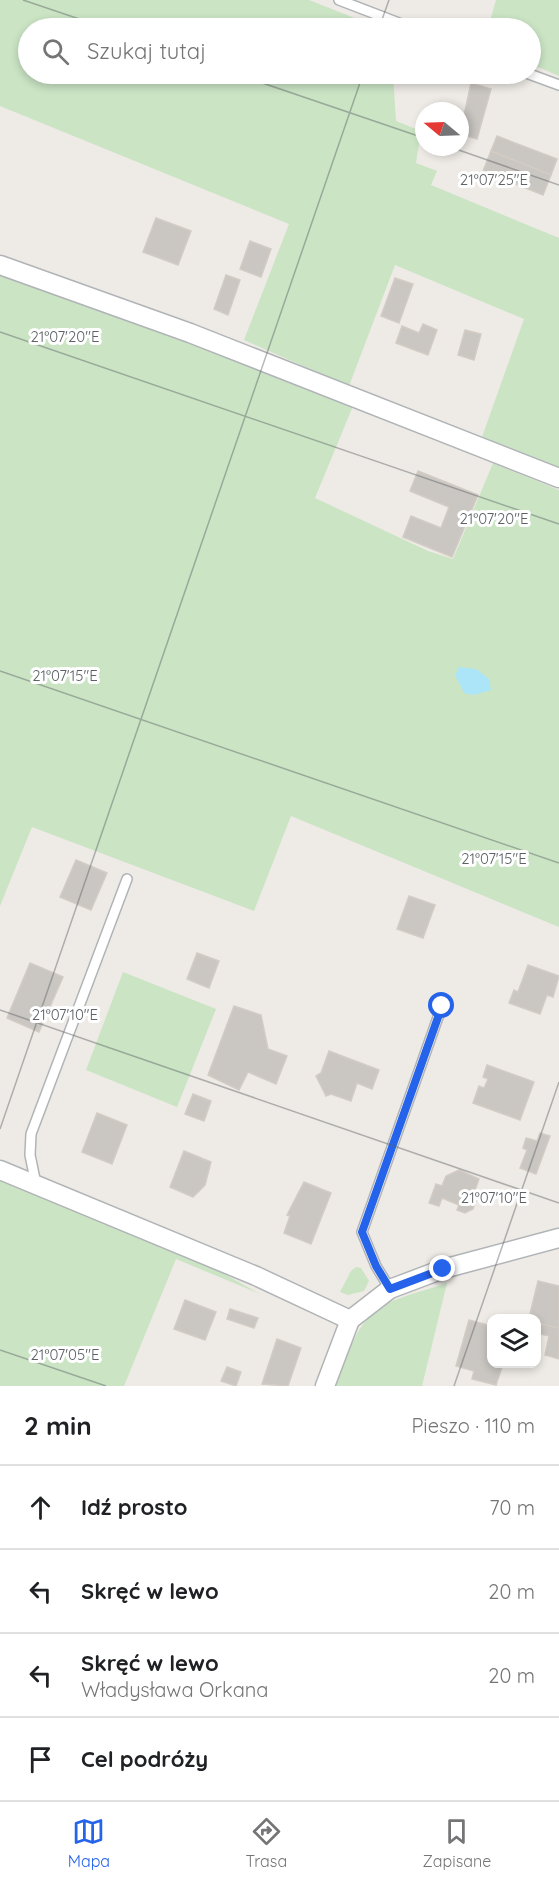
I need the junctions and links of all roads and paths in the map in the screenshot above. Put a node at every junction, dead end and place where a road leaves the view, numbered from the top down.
1 (339, 0) edge
2 (386, 18) edge
3 (541, 78) edge
4 (559, 85) edge
5 (0, 265) edge
6 (559, 478) edge
7 (127, 879) dead end
8 (442, 1006) dead end
9 (0, 1170) edge
10 (36, 1184) junction
11 (559, 1238) edge
12 (390, 1289) junction
13 (350, 1320) junction
14 (325, 1386) edge

1 - 2 lane
3 - 4 lane
5 - 6 street
7 - 10 lane
8 - 12 lane
9 - 10 street
10 - 13 street
11 - 12 street
12 - 13 street
13 - 14 street

